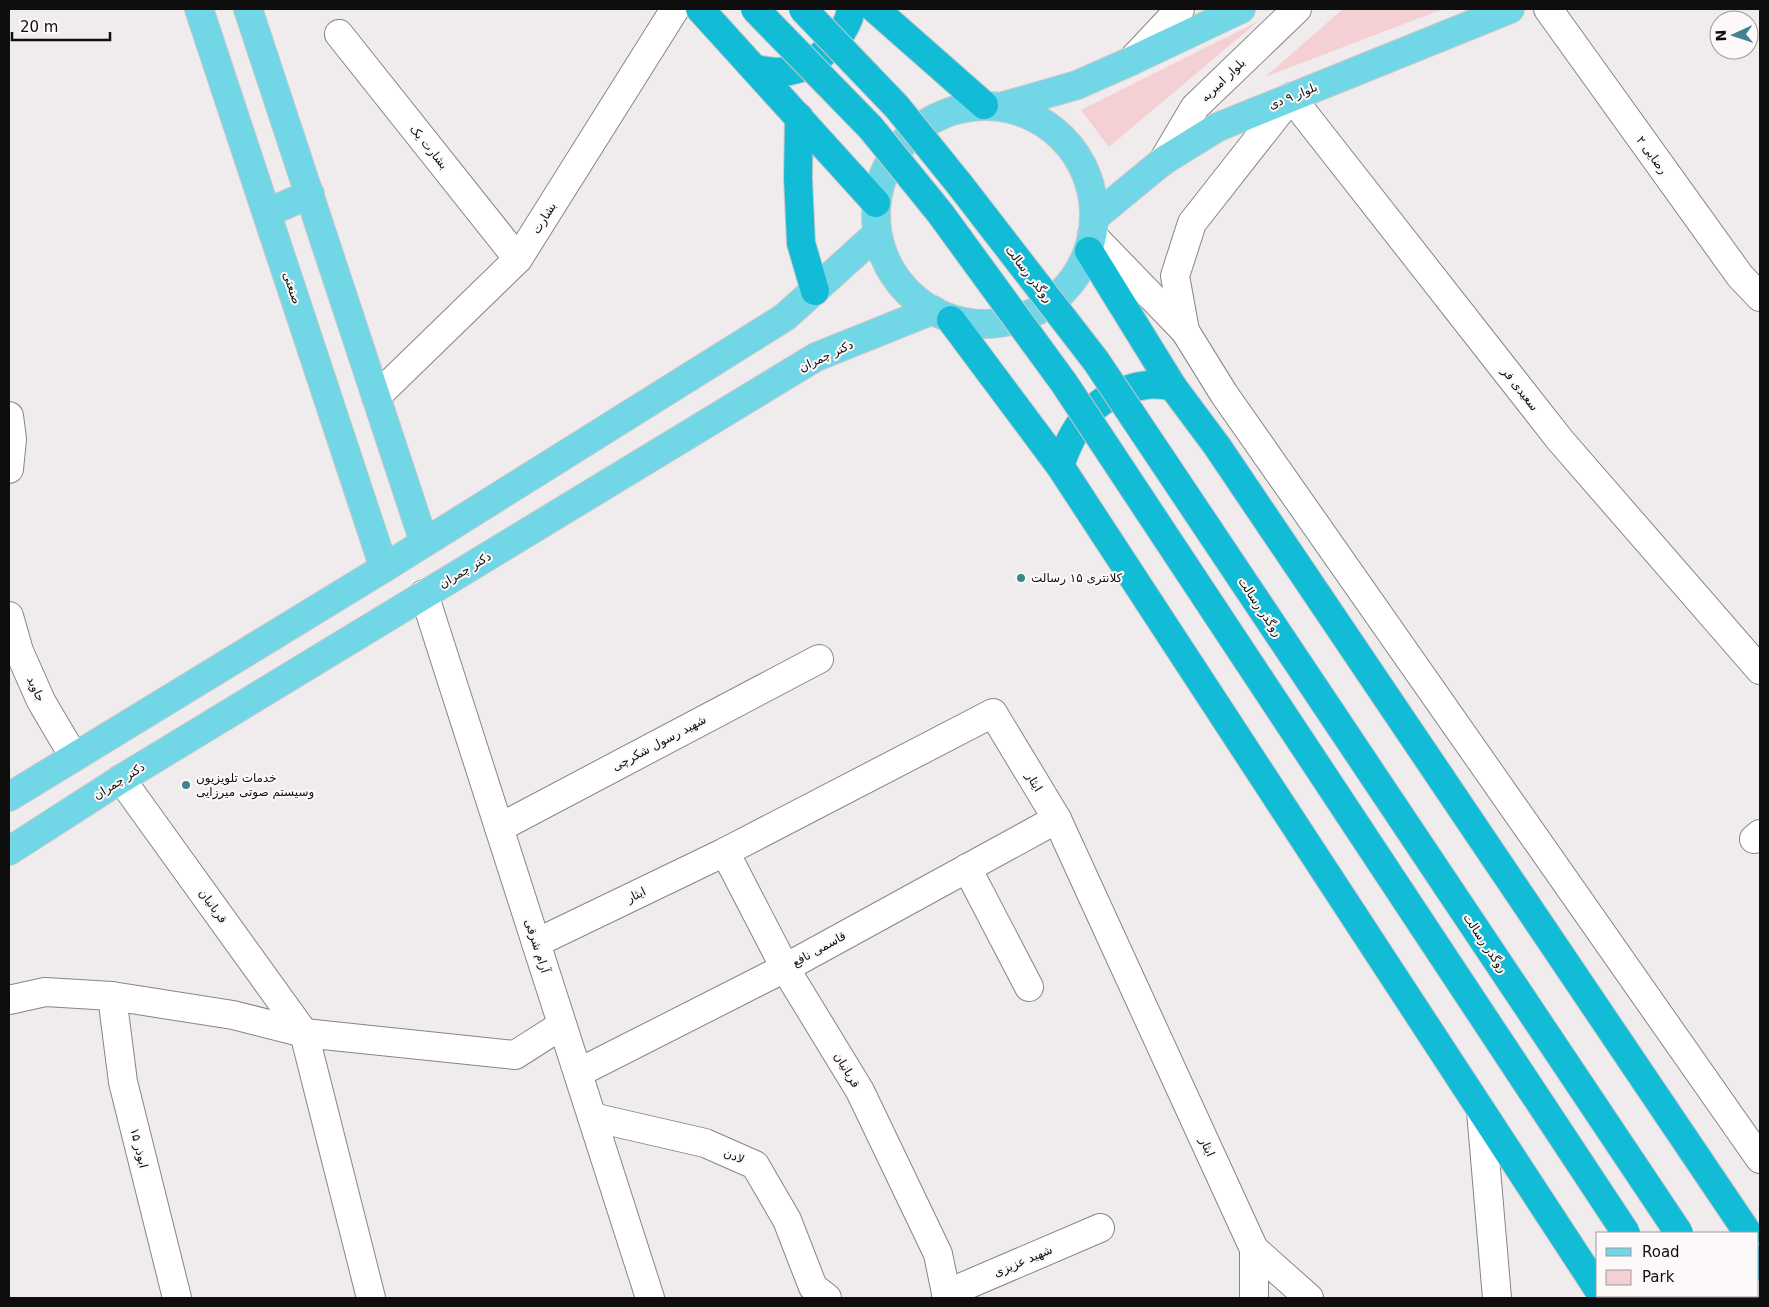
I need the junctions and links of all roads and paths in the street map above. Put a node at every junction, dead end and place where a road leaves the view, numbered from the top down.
1 (199, 9) edge
2 (248, 9) edge
3 (675, 9) edge
4 (700, 9) edge
5 (755, 9) edge
6 (803, 9) edge
7 (852, 9) edge
8 (875, 9) edge
9 (1180, 9) edge
10 (1241, 9) edge
11 (1297, 9) edge
12 (1510, 9) edge
13 (1548, 9) edge
14 (339, 34) dead end
15 (1129, 62) junction
16 (755, 70) junction
17 (1291, 97) junction
18 (994, 105) junction
19 (800, 117) junction
20 (1162, 161) junction
21 (310, 194) junction
22 (876, 203) junction
23 (267, 213) junction
24 (877, 234) junction
25 (1092, 234) junction
26 (518, 259) junction
27 (815, 290) junction
28 (1760, 297) edge
29 (942, 315) junction
30 (1185, 331) junction
31 (1173, 387) junction
32 (376, 397) junction
33 (9, 416) edge
34 (1060, 466) junction
35 (9, 469) edge
36 (424, 542) junction
37 (384, 568) junction
38 (424, 594) junction
39 (9, 616) edge
40 (819, 659) dead end
41 (1760, 670) edge
42 (74, 757) junction
43 (121, 779) junction
44 (9, 797) edge
45 (1057, 819) junction
46 (499, 828) junction
47 (9, 851) edge
48 (725, 852) junction
49 (967, 868) junction
50 (536, 943) junction
51 (785, 968) junction
52 (1029, 987) dead end
53 (112, 996) junction
54 (9, 1000) edge
55 (562, 1025) junction
56 (304, 1033) junction
57 (578, 1073) junction
58 (1482, 1111) junction
59 (592, 1117) junction
60 (1760, 1159) edge
61 (1100, 1228) dead end
62 (1625, 1232) edge
63 (1678, 1232) edge
64 (1747, 1232) edge
65 (1254, 1249) junction
66 (1596, 1286) edge
67 (946, 1296) edge
68 (177, 1298) edge
69 (370, 1298) edge
70 (650, 1298) edge
71 (827, 1298) edge
72 (1254, 1298) edge
73 (1309, 1298) edge
74 (1496, 1298) edge

1 - 23 main road, صنعتی
2 - 21 main road
3 - 26 street, بشارت
4 - 16 highway
5 - 62 highway, bridge
6 - 63 highway, روگذر رسالت, bridge
7 - 16 highway
8 - 18 highway
9 - 15 street
10 - 15 main road
11 - 20 street, بلوار امیریه
12 - 17 main road, بلوار ۹ دی
13 - 28 street, رضایی ۲
14 - 26 street, بشارت یک
15 - 18 main road
16 - 19 highway
17 - 20 main road, بلوار ۹ دی
17 - 30 street
17 - 41 street, سعیدی فر
18 - 22 main road
18 - 25 main road
19 - 22 highway
19 - 27 highway
20 - 25 main road, بلوار ۹ دی
21 - 23 main road
21 - 32 main road
22 - 24 main road
23 - 37 main road, صنعتی
24 - 27 main road
24 - 29 main road
25 - 29 main road
25 - 30 street
25 - 31 highway
26 - 32 street, بشارت
27 - 36 main road
29 - 34 highway
29 - 38 main road, دکتر چمران
30 - 60 street
31 - 34 highway
31 - 64 highway
32 - 36 main road
33 - 35 street
34 - 58 highway
36 - 37 main road
37 - 42 main road
38 - 43 main road, دکتر چمران
38 - 46 street, آرام شرقی
39 - 42 street, جاوید
40 - 46 street, شهید رسول شکرچی
42 - 44 main road
43 - 47 main road, دکتر چمران
43 - 56 street, قربانیان
45 - 48 street, ایثار
45 - 49 street, قاسمی نافع
45 - 65 street, ایثار
46 - 50 street, آرام شرقی
48 - 50 street, ایثار
48 - 51 street, قربانیان
49 - 51 street, قاسمی نافع
49 - 52 street
50 - 55 street, آرام شرقی
51 - 57 street, قاسمی نافع
51 - 67 street, قربانیان
53 - 54 street
53 - 56 street
53 - 68 street, ابوذر ۱۵
55 - 56 street
55 - 57 street, آرام شرقی
56 - 69 street, قربانیان
57 - 59 street, آرام شرقی
58 - 66 highway
58 - 74 street
59 - 70 street, آرام شرقی
59 - 71 street, لادن
61 - 67 street, شهید عزیزی
65 - 72 street
65 - 73 street, ایثار

